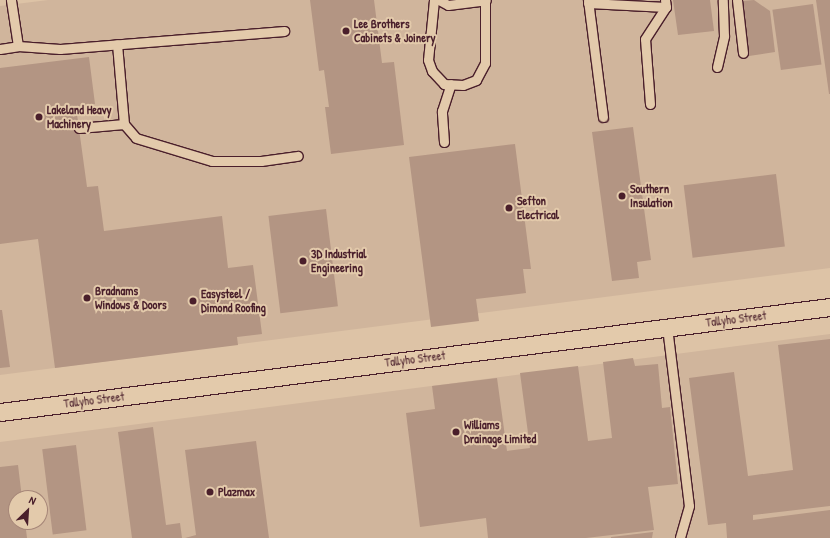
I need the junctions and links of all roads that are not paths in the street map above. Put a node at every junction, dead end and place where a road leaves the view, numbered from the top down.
1 (11, 0) edge
2 (434, 0) edge
3 (439, 0) edge
4 (486, 0) edge
5 (723, 0) edge
6 (737, 0) edge
7 (588, 2) edge
8 (666, 4) edge
9 (284, 31) dead end
10 (117, 44) junction
11 (18, 46) junction
12 (0, 49) edge
13 (743, 53) dead end
14 (717, 67) dead end
15 (451, 84) junction
16 (650, 104) dead end
17 (603, 117) dead end
18 (124, 124) junction
19 (79, 128) dead end
20 (444, 142) dead end
21 (298, 156) dead end
22 (830, 307) edge
23 (667, 327) junction
24 (0, 412) edge
25 (680, 538) edge

1 - 11 lane
2 - 15 lane
3 - 4 lane
4 - 15 lane
5 - 14 lane
6 - 13 lane
7 - 8 lane
7 - 17 lane
8 - 16 lane
9 - 10 lane
10 - 11 lane
10 - 18 lane
11 - 12 lane
15 - 20 lane
18 - 19 lane
18 - 21 lane
22 - 23 street, Tallyho Street
23 - 24 street, Tallyho Street
23 - 25 lane

